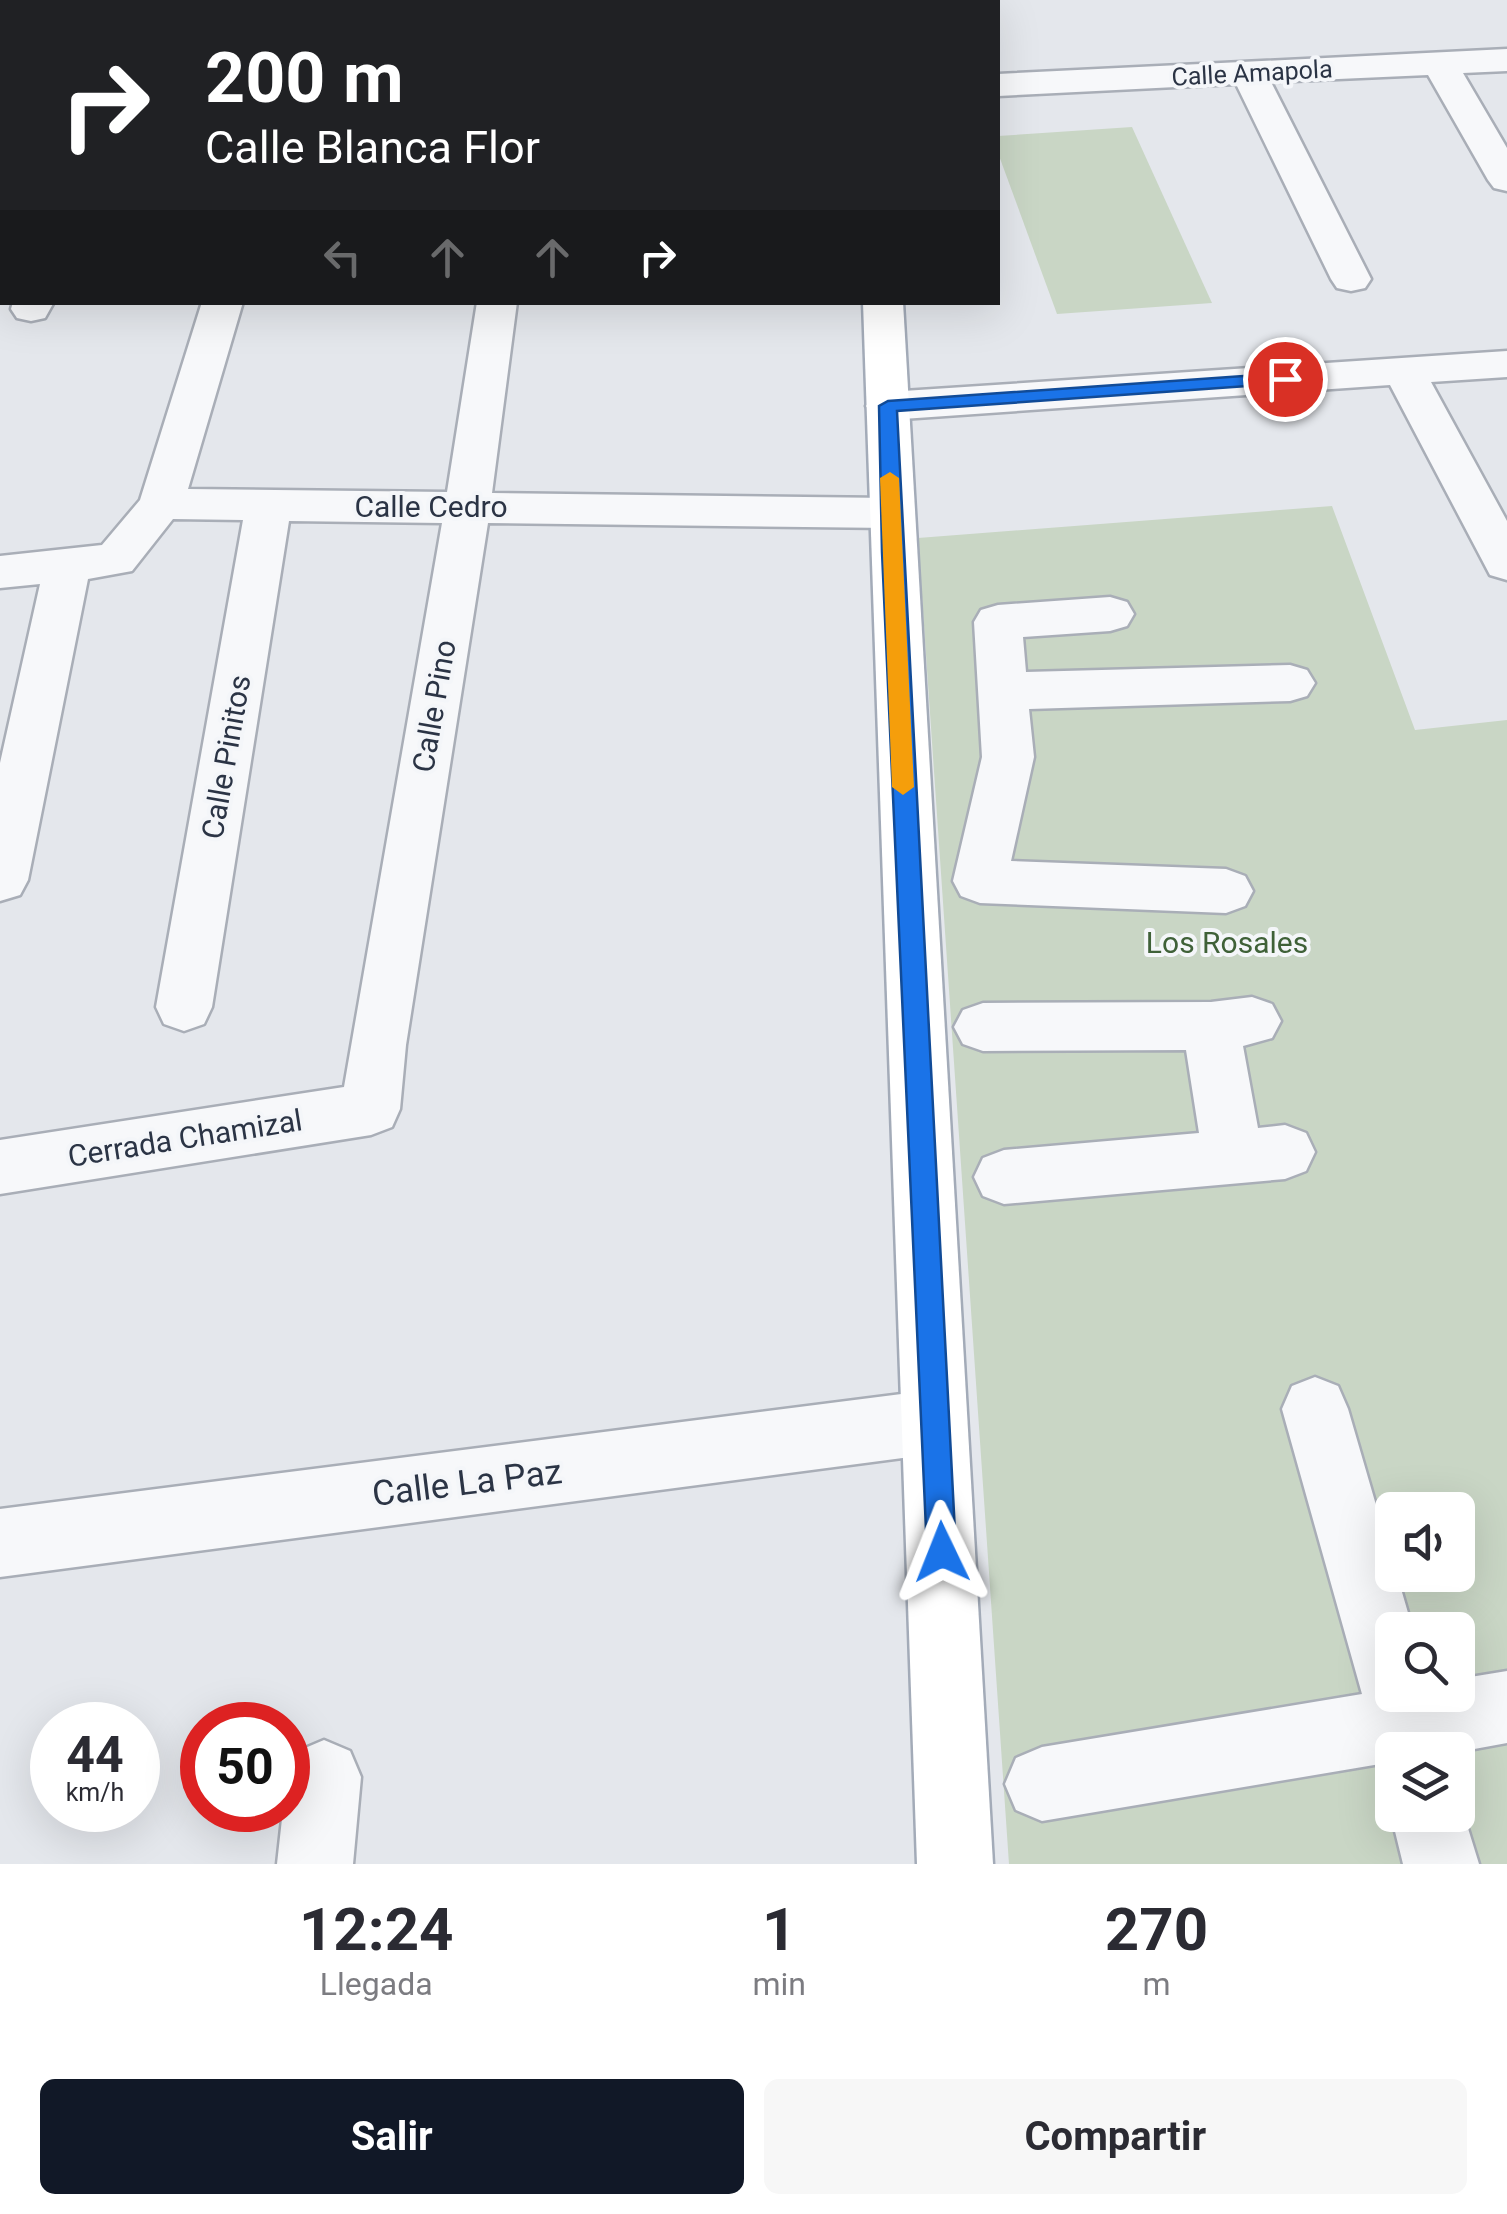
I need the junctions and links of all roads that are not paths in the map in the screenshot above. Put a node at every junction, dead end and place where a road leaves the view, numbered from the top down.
1 (1507, 60) edge
2 (1438, 61) junction
3 (1249, 74) junction
4 (1000, 85) edge
5 (1507, 180) edge
6 (1351, 279) dead end
7 (222, 305) edge
8 (497, 305) edge
9 (883, 305) edge
10 (1507, 364) edge
11 (1404, 371) junction
12 (888, 406) junction
13 (161, 504) junction
14 (468, 505) junction
15 (268, 507) junction
16 (890, 512) junction
17 (1507, 564) edge
18 (67, 566) junction
19 (0, 572) edge
20 (1110, 614) dead end
21 (1290, 683) dead end
22 (1002, 691) junction
23 (1, 880) edge
24 (1226, 891) dead end
25 (184, 1007) dead end
26 (983, 1027) dead end
27 (370, 1109) joint
28 (0, 1167) edge
29 (1004, 1177) dead end
30 (1314, 1409) dead end
31 (934, 1422) junction
32 (0, 1543) edge
33 (1375, 1619) edge
34 (1507, 1707) edge
35 (1475, 1709) edge
36 (1402, 1712) edge
37 (324, 1776) dead end
38 (1042, 1784) dead end
39 (1433, 1832) edge
40 (315, 1864) edge
41 (955, 1864) edge
42 (1441, 1864) edge

1 - 2 street, Calle Amapola
2 - 3 street, Calle Amapola
2 - 5 street
3 - 4 street, Calle Amapola
3 - 6 street
7 - 13 street
8 - 14 street, Calle Pino
9 - 12 main road
10 - 11 street
11 - 12 street
11 - 17 street
12 - 16 main road
13 - 15 street, Calle Cedro
13 - 18 street
14 - 15 street, Calle Cedro
14 - 16 street, Calle Cedro
14 - 27 street, Calle Pino
15 - 25 street, Calle Pinitos
16 - 31 main road
18 - 19 street
18 - 23 street
20 - 22 street
21 - 22 street
22 - 24 street
26 - 29 street
27 - 28 street, Cerrada Chamizal
30 - 33 street
31 - 32 street, Calle La Paz
31 - 41 main road
34 - 35 street
36 - 38 street
37 - 40 street
39 - 42 street

